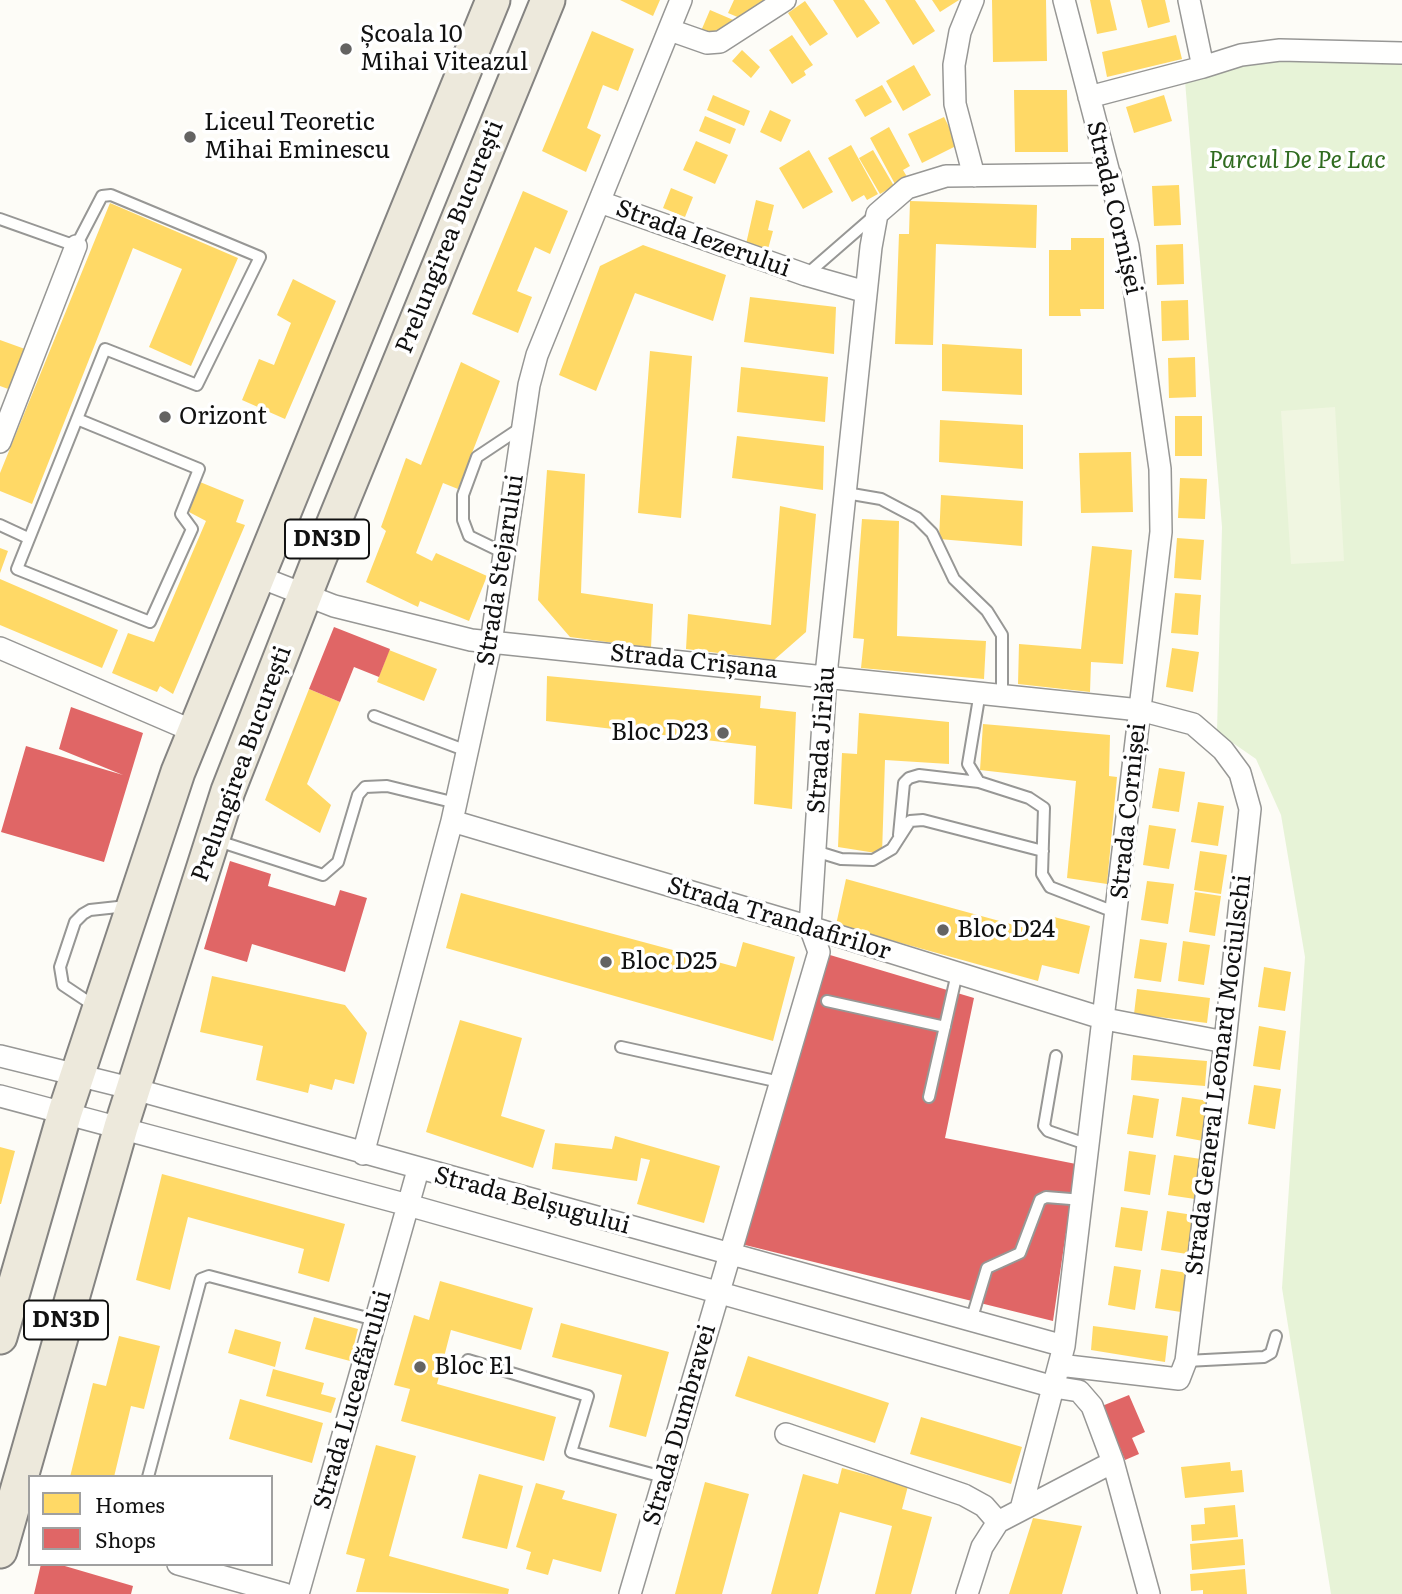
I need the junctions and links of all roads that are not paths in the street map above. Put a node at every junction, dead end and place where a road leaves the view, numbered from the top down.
1 (493, 0) edge
2 (548, 0) edge
3 (681, 0) edge
4 (785, 0) edge
5 (973, 0) edge
6 (1064, 0) edge
7 (1189, 0) edge
8 (670, 30) junction
9 (1402, 53) edge
10 (1203, 67) junction
11 (1089, 97) junction
12 (1110, 174) junction
13 (974, 176) junction
14 (600, 202) junction
15 (877, 214) junction
16 (0, 219) edge
17 (76, 246) junction
18 (806, 275) junction
19 (866, 292) junction
20 (77, 419) junction
21 (523, 426) junction
22 (0, 440) edge
23 (846, 493) junction
24 (0, 525) edge
25 (28, 538) junction
26 (505, 553) junction
27 (257, 576) junction
28 (304, 596) junction
29 (491, 643) junction
30 (0, 648) edge
31 (826, 675) junction
32 (980, 692) junction
33 (1002, 695) junction
34 (1140, 710) junction
35 (374, 716) dead end
36 (193, 731) junction
37 (467, 751) junction
38 (979, 782) junction
39 (454, 812) junction
40 (899, 836) junction
41 (213, 839) junction
42 (815, 851) junction
43 (1042, 851) junction
44 (133, 906) junction
45 (1117, 913) junction
46 (810, 927) junction
47 (957, 973) junction
48 (827, 1001) dead end
49 (99, 1008) junction
50 (1105, 1019) junction
51 (945, 1027) junction
52 (1226, 1042) junction
53 (621, 1046) dead end
54 (0, 1056) edge
55 (1056, 1056) dead end
56 (76, 1075) junction
57 (780, 1082) junction
58 (134, 1089) junction
59 (0, 1096) edge
60 (929, 1097) dead end
61 (65, 1112) junction
62 (121, 1127) junction
63 (1089, 1145) junction
64 (363, 1154) junction
65 (418, 1170) junction
66 (1083, 1200) junction
67 (408, 1205) junction
68 (730, 1256) junction
69 (719, 1293) junction
70 (375, 1320) junction
71 (971, 1321) junction
72 (1276, 1336) dead end
73 (0, 1337) edge
74 (1062, 1356) junction
75 (468, 1360) dead end
76 (1186, 1361) junction
77 (1054, 1387) junction
78 (786, 1434) dead end
79 (1113, 1462) junction
80 (149, 1475) edge
81 (663, 1477) junction
82 (1021, 1509) junction
83 (13, 1520) edge
84 (998, 1522) junction
85 (0, 1551) edge
86 (185, 1566) edge
87 (285, 1594) edge
88 (298, 1594) edge
89 (630, 1594) edge
90 (967, 1594) edge
91 (1149, 1594) edge

1 - 27 main road, Prelungirea București / DN3D
2 - 28 main road, Prelungirea București / DN3D
3 - 8 street, Strada Stejarului
4 - 8 street
5 - 13 street
6 - 11 street, Strada Cornișei
7 - 10 street
8 - 14 street, Strada Stejarului
9 - 10 street
10 - 11 street
11 - 12 street, Strada Cornișei
12 - 13 street, Strada Iezerului
12 - 34 street, Strada Cornișei
13 - 15 street, Strada Iezerului
14 - 18 street, Strada Iezerului
14 - 21 street, Strada Stejarului
15 - 18 lane, Strada Iezerului
15 - 19 street, Strada Jirlău
16 - 17 lane
17 - 20 lane
17 - 22 street
18 - 19 street, Strada Iezerului
19 - 23 street, Strada Jirlău
20 - 25 lane
20 - 25 lane
21 - 26 street, Strada Stejarului
21 - 26 lane
23 - 31 street, Strada Jirlău
23 - 33 lane
24 - 25 lane
26 - 29 street, Strada Stejarului
27 - 28 street, Strada Crișana
27 - 36 main road, Prelungirea București / DN3D
28 - 29 street, Strada Crișana
28 - 41 main road, Prelungirea București / DN3D
29 - 31 street, Strada Crișana
29 - 37 street, Strada Stejarului
30 - 36 street
31 - 32 street, Strada Crișana
31 - 42 street, Strada Jirlău
32 - 33 street, Strada Crișana
32 - 38 lane
33 - 34 street, Strada Crișana
34 - 45 street, Strada Cornișei
34 - 52 street, Strada General Leonard Mociulschi
35 - 37 lane
36 - 44 main road, Prelungirea București / DN3D
37 - 39 street, Strada Stejarului
38 - 40 lane
38 - 43 lane
39 - 41 lane
39 - 46 street, Strada Trandafirilor
39 - 64 street, Strada Stejarului
40 - 42 lane
40 - 43 lane
41 - 58 main road, Prelungirea București / DN3D
42 - 46 street, Strada Jirlău
43 - 45 lane
44 - 49 main road, Prelungirea București / DN3D
44 - 49 lane
45 - 50 street, Strada Cornișei
46 - 47 street, Strada Trandafirilor
46 - 57 street, Strada Jirlău
47 - 50 street, Strada Trandafirilor
47 - 51 lane
48 - 51 lane
49 - 56 main road, Prelungirea București / DN3D
50 - 52 street, Strada Trandafirilor
50 - 63 street, Strada Cornișei
51 - 60 lane
52 - 76 street, Strada General Leonard Mociulschi
53 - 57 lane
54 - 56 street, Strada Belșugului
55 - 63 lane
56 - 58 street, Strada Belșugului
56 - 61 main road, Prelungirea București / DN3D
57 - 68 street, Strada Jirlău
58 - 62 main road, Prelungirea București / DN3D
58 - 64 street, Strada Belșugului
59 - 61 street, Strada Belșugului
61 - 62 street, Strada Belșugului
61 - 73 main road, Prelungirea București / DN3D
62 - 67 street, Strada Belșugului
62 - 83 main road, Prelungirea București / DN3D
63 - 66 street, Strada Cornișei
64 - 65 street, Strada Belșugului
65 - 67 street, Strada Luceafărului
65 - 68 street, Strada Belșugului
66 - 71 lane
66 - 74 street, Strada Cornișei
67 - 69 street, Strada Belșugului
67 - 70 street, Strada Luceafărului
68 - 69 street, Strada Dumbravei
68 - 71 street, Strada Belșugului
69 - 77 street, Strada Belșugului
69 - 81 street, Strada Dumbravei
70 - 80 lane
70 - 88 street, Strada Luceafărului
71 - 74 street, Strada Belșugului
72 - 76 lane
74 - 76 street
74 - 77 street, Strada Cornișei
75 - 81 lane
77 - 79 street
77 - 82 street, Strada Cornișei
78 - 84 street
79 - 82 street
79 - 91 street
81 - 89 street, Strada Dumbravei
82 - 84 street
83 - 85 main road, Prelungirea București / DN3D
84 - 90 street
86 - 87 street

